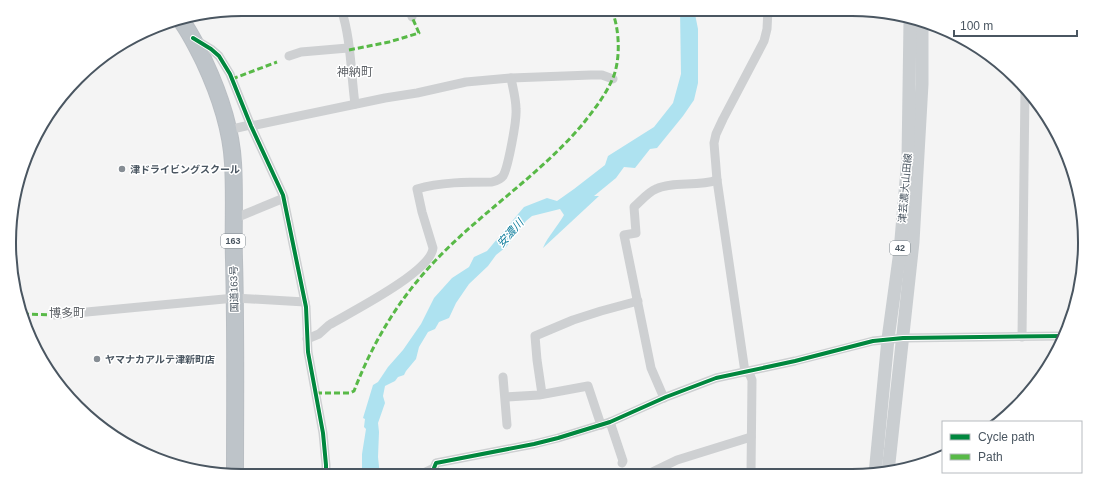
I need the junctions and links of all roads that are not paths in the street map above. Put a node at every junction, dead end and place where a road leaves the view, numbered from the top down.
1 (344, 16) edge
2 (767, 16) edge
3 (184, 24) edge
4 (910, 24) edge
5 (922, 27) edge
6 (193, 38) junction
7 (348, 48) junction
8 (289, 56) dead end
9 (511, 78) junction
10 (613, 79) dead end
11 (1025, 97) edge
12 (355, 104) junction
13 (251, 126) junction
14 (228, 130) junction
15 (717, 180) junction
16 (284, 198) junction
17 (233, 219) junction
18 (235, 298) junction
19 (638, 301) junction
20 (305, 302) junction
21 (55, 315) dead end
22 (1058, 336) edge
23 (1022, 337) junction
24 (903, 338) junction
25 (307, 339) junction
26 (888, 339) junction
27 (746, 371) junction
28 (503, 377) dead end
29 (542, 394) junction
30 (506, 397) junction
31 (664, 398) junction
32 (606, 423) junction
33 (507, 425) dead end
34 (751, 437) junction
35 (622, 463) dead end
36 (889, 466) edge
37 (876, 468) edge
38 (235, 469) edge
39 (326, 469) edge
40 (435, 469) edge
41 (658, 469) edge
42 (751, 469) edge

1 - 7 street
2 - 15 street
3 - 6 highway, 国道163号 / 163
4 - 26 main road, 津芸濃大山田線 / 42
5 - 24 main road, 津芸濃大山田線 / 42
6 - 13 street
6 - 14 highway, 国道163号 / 163
7 - 8 street
7 - 12 street
9 - 10 street
9 - 12 street
9 - 25 street
11 - 23 street
12 - 13 street
13 - 14 street
13 - 16 street
14 - 17 highway, 国道163号 / 163
15 - 19 street
15 - 27 street
16 - 17 street
16 - 20 street
17 - 18 highway, 国道163号 / 163
18 - 20 street
18 - 21 street
18 - 38 highway, 国道163号 / 163
19 - 29 street
19 - 31 street
20 - 25 street
22 - 23 street
23 - 24 street
24 - 26 street
24 - 36 main road, 津芸濃大山田線 / 42
25 - 39 street
26 - 27 street
26 - 37 main road, 津芸濃大山田線 / 42
27 - 31 street
27 - 34 street
28 - 30 street
29 - 30 street
29 - 32 street
30 - 33 street
31 - 32 street
32 - 35 street
32 - 40 street
34 - 41 street
34 - 42 street

